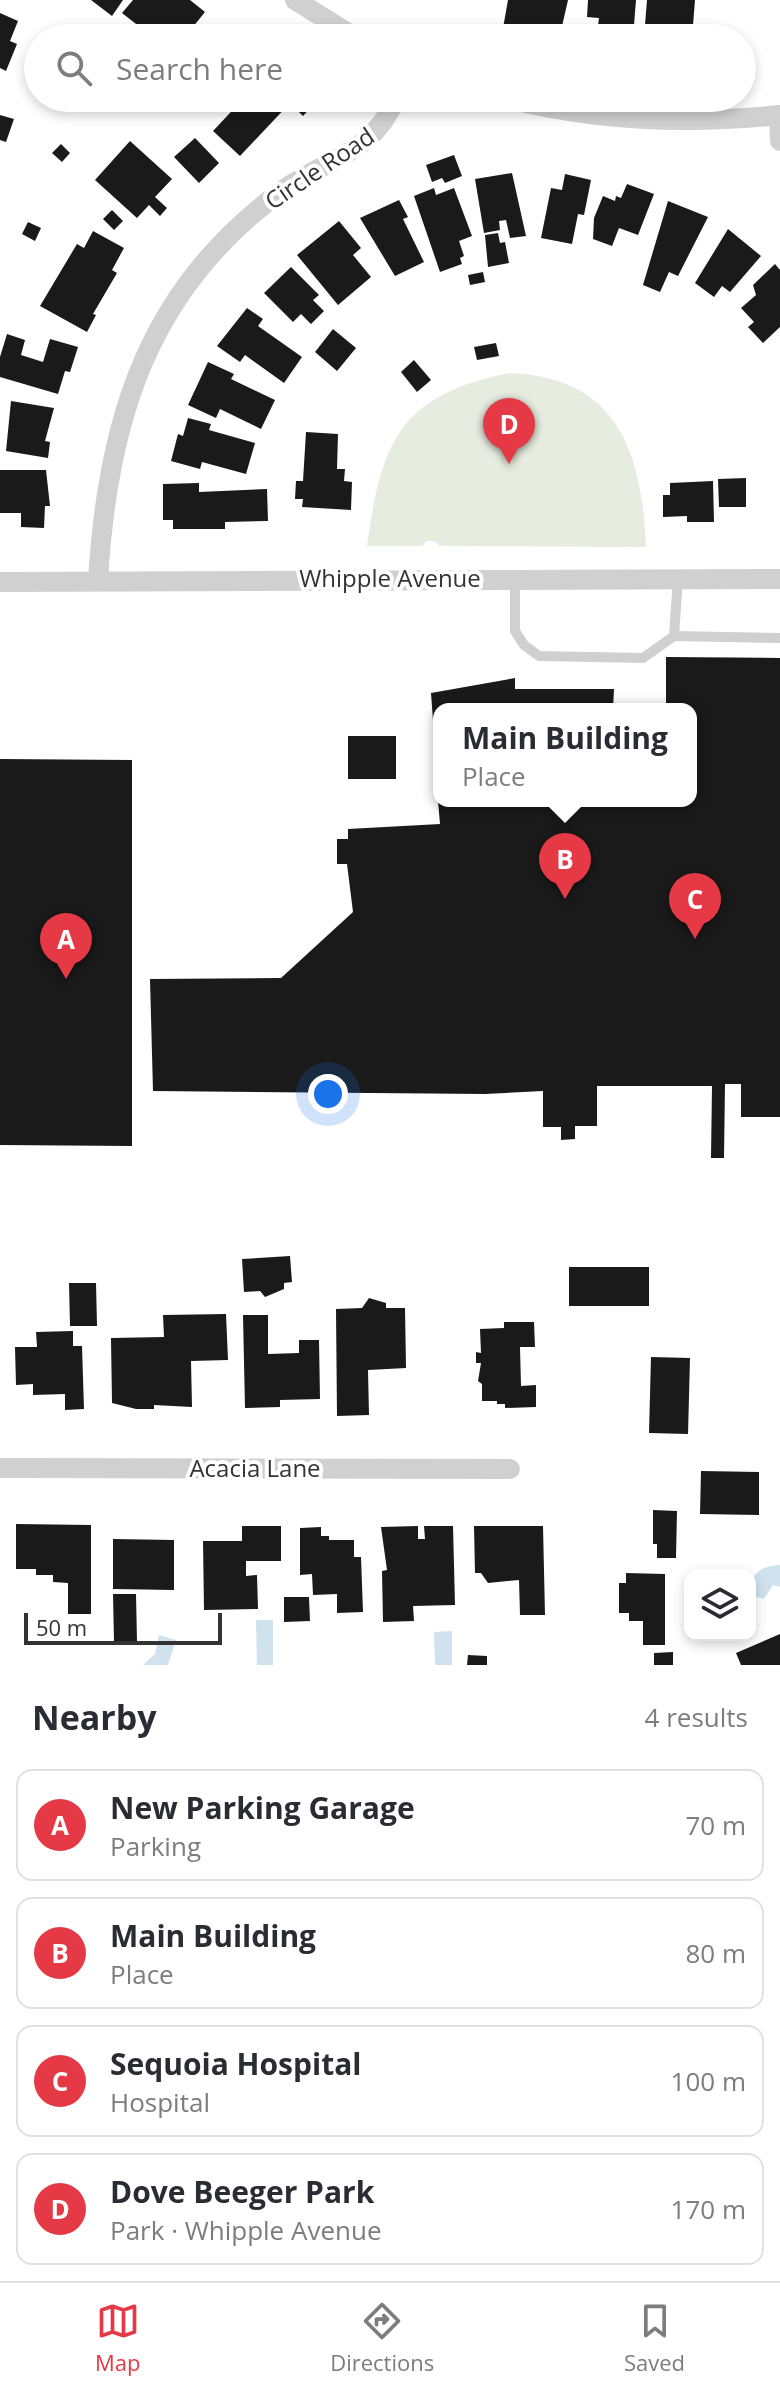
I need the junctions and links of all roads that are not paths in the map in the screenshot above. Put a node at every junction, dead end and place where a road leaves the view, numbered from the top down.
1 (295, 0) edge
2 (334, 24) edge
3 (389, 112) edge
4 (570, 112) edge
5 (779, 115) edge
6 (780, 141) edge
7 (515, 578) junction
8 (678, 578) junction
9 (780, 579) edge
10 (98, 581) junction
11 (0, 582) edge
12 (674, 636) junction
13 (780, 638) edge
14 (0, 1468) edge
15 (510, 1469) dead end

1 - 2 street
3 - 10 street, Circle Road
4 - 5 street
5 - 6 street
7 - 8 street, Whipple Avenue
7 - 10 street, Whipple Avenue
7 - 12 lane
8 - 9 street, Whipple Avenue
8 - 12 lane
10 - 11 street, Whipple Avenue
12 - 13 lane
14 - 15 street, Acacia Lane

